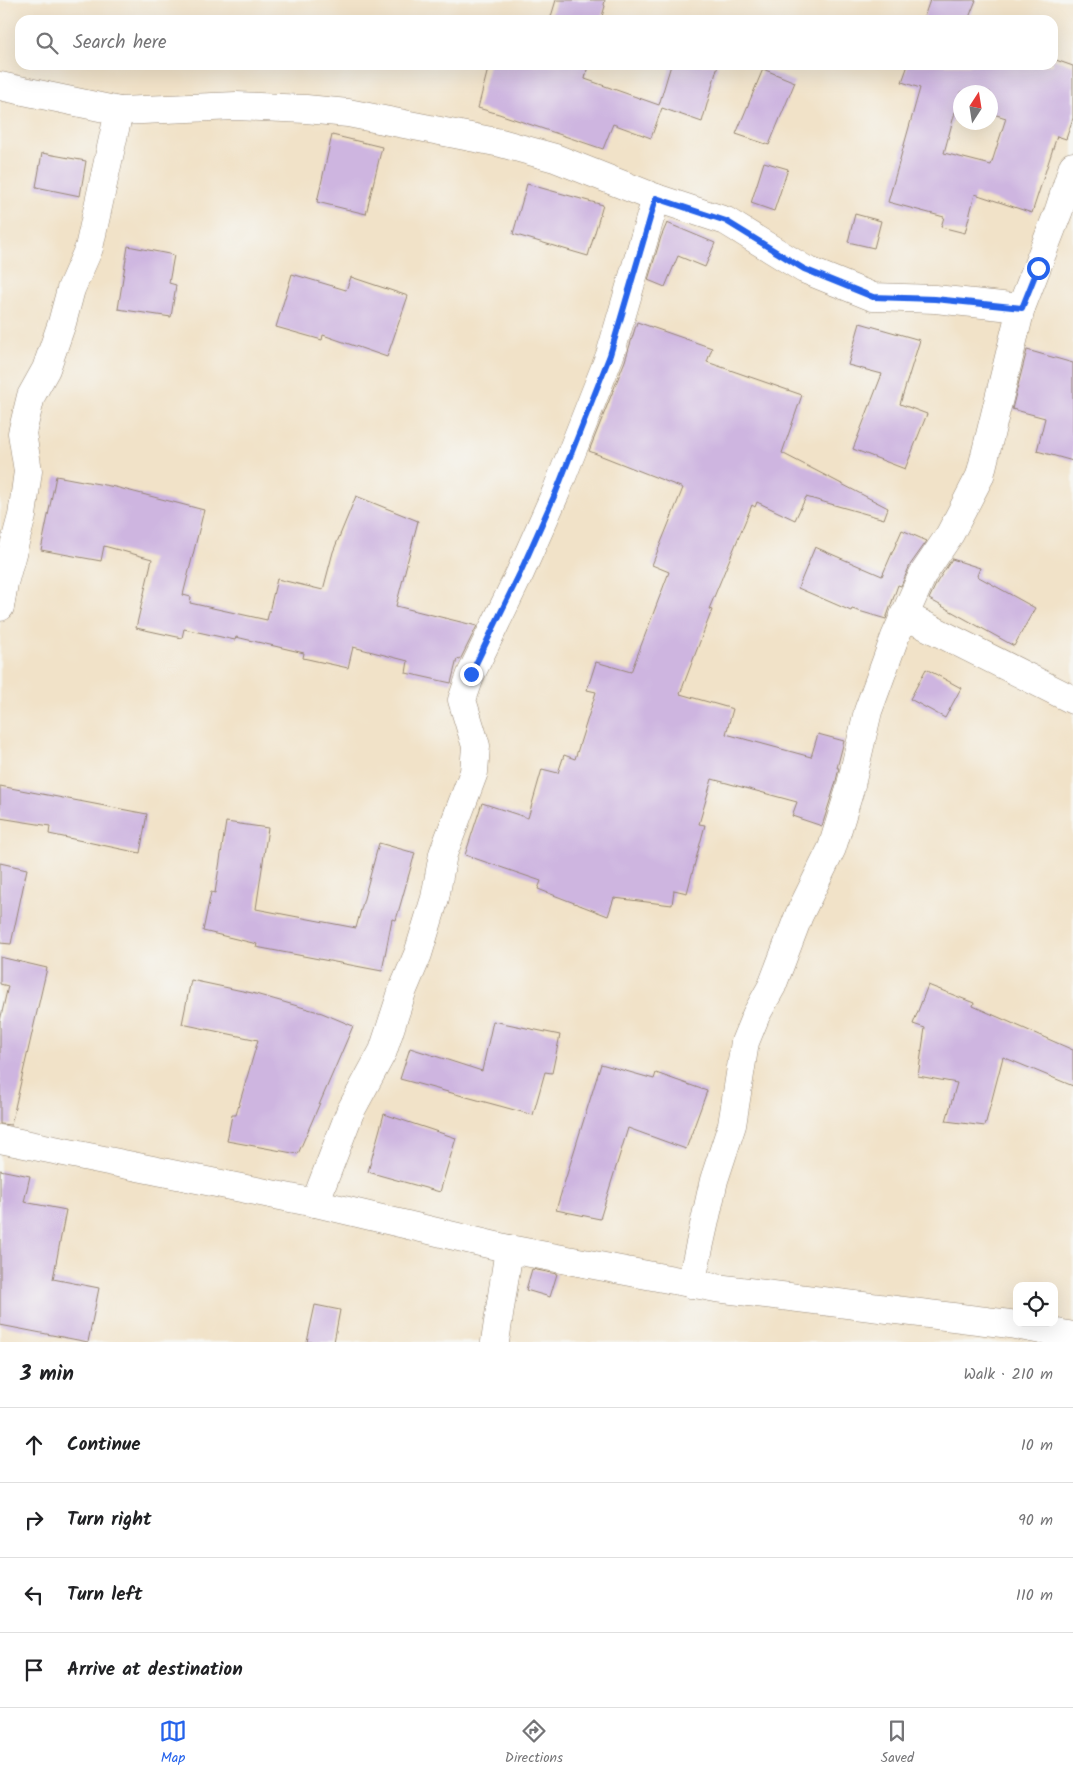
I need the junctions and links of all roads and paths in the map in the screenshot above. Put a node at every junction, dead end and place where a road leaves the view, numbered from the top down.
1 (0, 86) edge
2 (119, 111) junction
3 (1073, 166) edge
4 (656, 198) junction
5 (1022, 308) junction
6 (0, 607) edge
7 (904, 615) junction
8 (1073, 700) edge
9 (0, 1138) edge
10 (315, 1203) junction
11 (509, 1249) junction
12 (691, 1284) junction
13 (1073, 1336) edge
14 (495, 1342) edge

1 - 2 street
2 - 4 street
2 - 6 street
3 - 5 street
4 - 5 street
4 - 10 street
5 - 7 street
7 - 8 street
7 - 12 street
9 - 10 street
10 - 11 street
11 - 12 street
11 - 14 street
12 - 13 street

